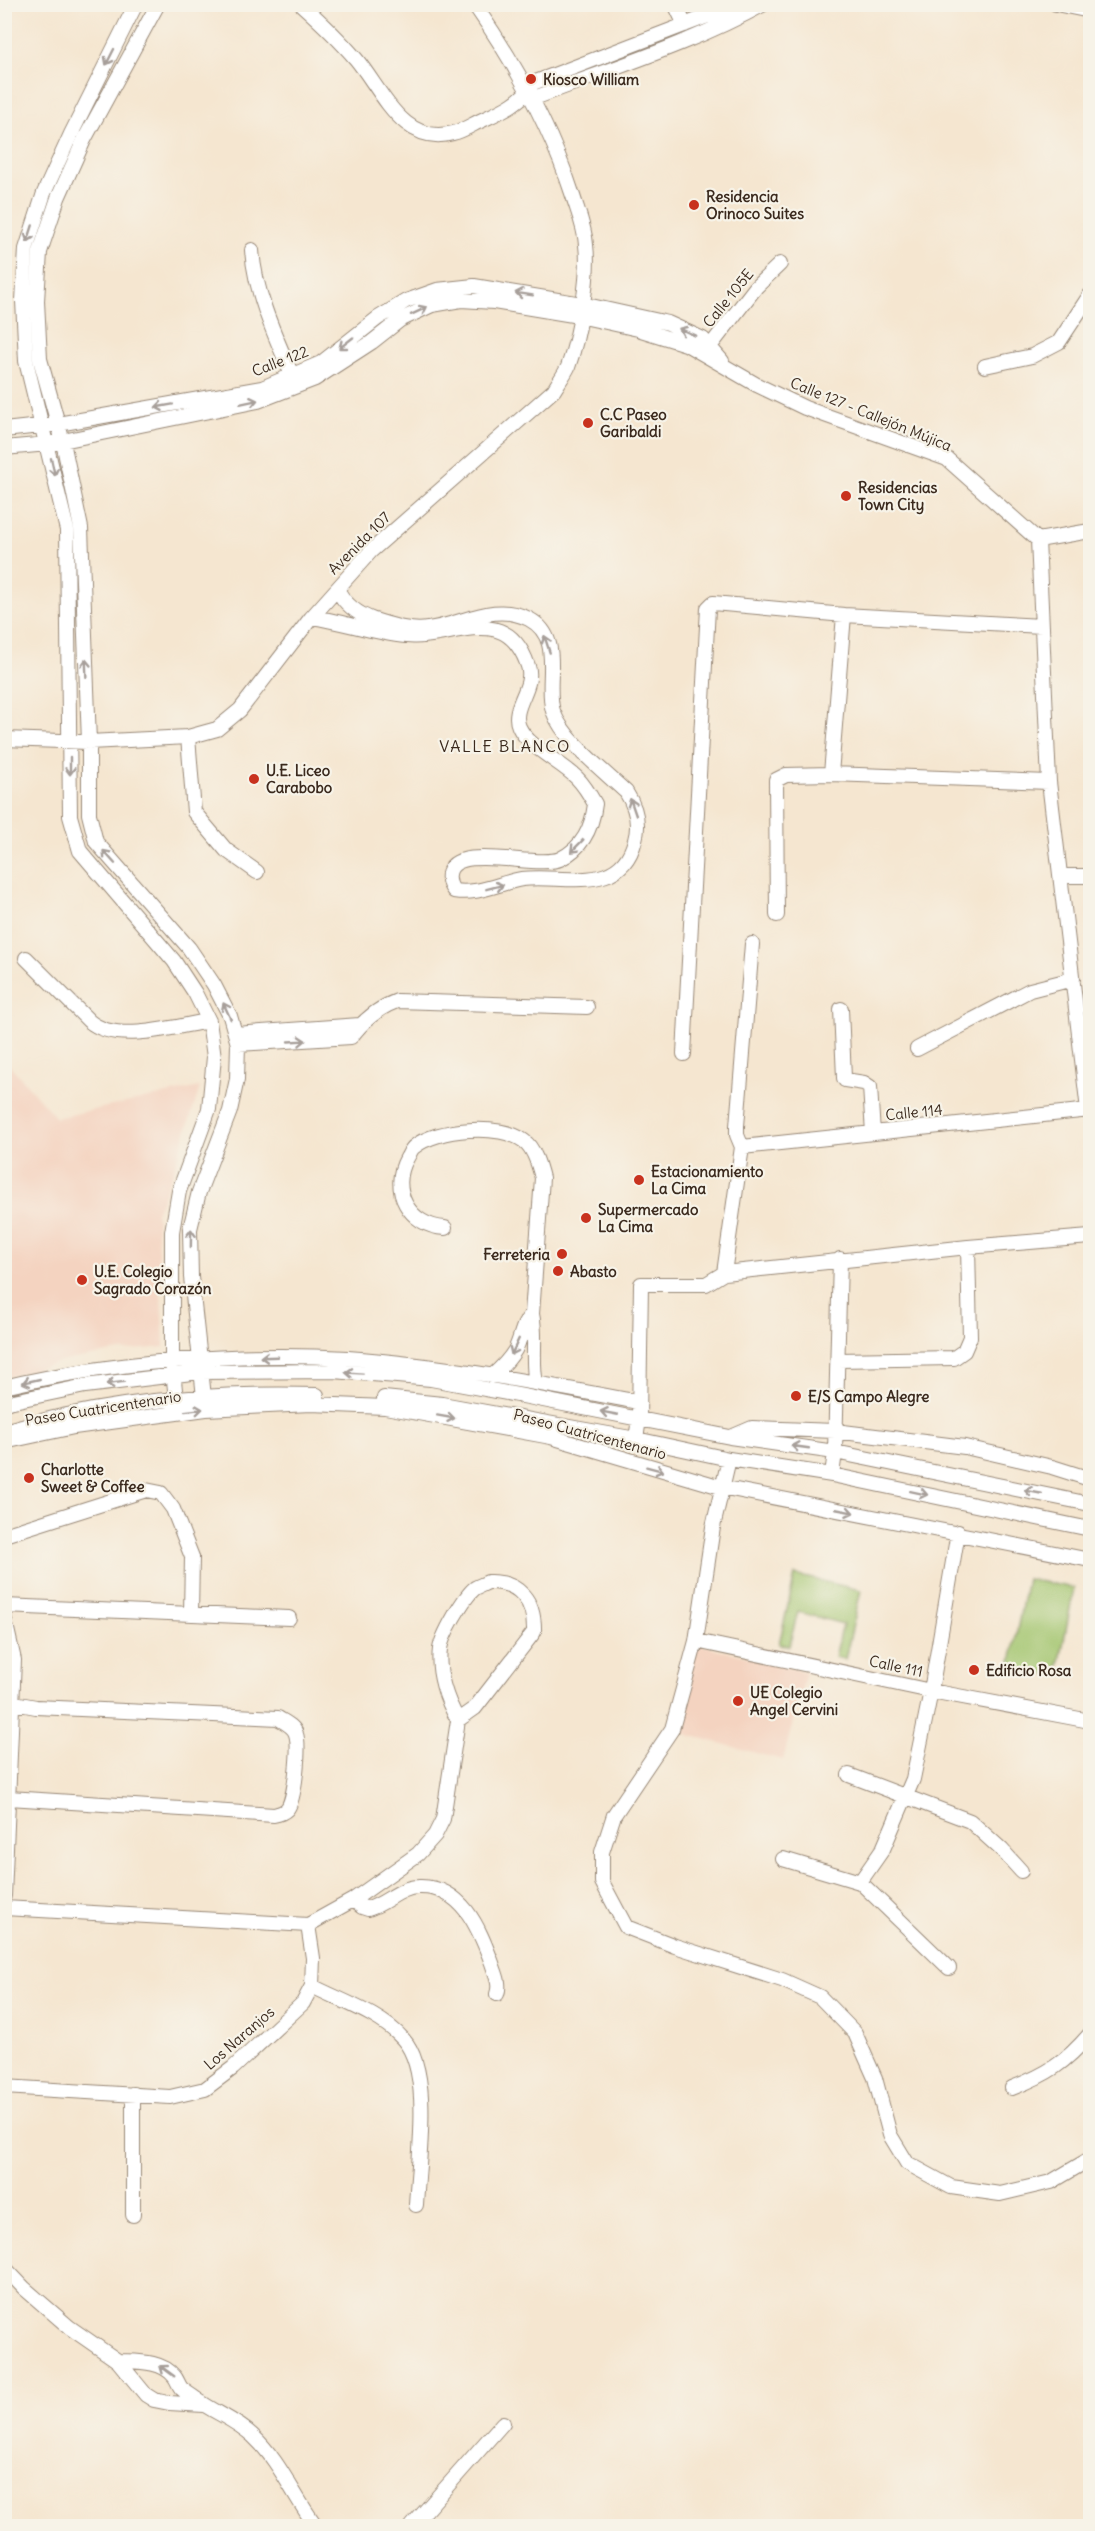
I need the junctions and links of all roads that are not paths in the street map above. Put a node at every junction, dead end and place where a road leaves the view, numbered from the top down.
1 (136, 4) edge
2 (158, 4) edge
3 (301, 4) edge
4 (474, 4) edge
5 (675, 4) edge
6 (739, 4) edge
7 (764, 4) edge
8 (1056, 4) edge
9 (1090, 11) edge
10 (685, 25) junction
11 (528, 92) junction
12 (252, 250) dead end
13 (780, 264) dead end
14 (1090, 295) edge
15 (581, 310) junction
16 (707, 351) junction
17 (985, 366) dead end
18 (292, 375) junction
19 (58, 424) junction
20 (43, 426) junction
21 (4, 430) edge
22 (63, 442) junction
23 (48, 444) junction
24 (4, 448) edge
25 (1090, 531) edge
26 (1038, 540) junction
27 (337, 589) junction
28 (514, 614) junction
29 (844, 615) junction
30 (312, 617) junction
31 (356, 620) junction
32 (1042, 626) junction
33 (504, 633) junction
34 (188, 737) junction
35 (4, 739) edge
36 (70, 741) junction
37 (89, 742) junction
38 (577, 745) junction
39 (560, 765) junction
40 (831, 774) junction
41 (1049, 782) junction
42 (257, 872) dead end
43 (1061, 876) junction
44 (1090, 876) edge
45 (777, 915) dead end
46 (752, 944) dead end
47 (26, 958) dead end
48 (1073, 979) junction
49 (586, 1007) dead end
50 (841, 1009) dead end
51 (209, 1021) junction
52 (237, 1039) junction
53 (917, 1049) dead end
54 (684, 1054) dead end
55 (1089, 1110) edge
56 (873, 1133) junction
57 (742, 1147) junction
58 (445, 1228) dead end
59 (1090, 1237) edge
60 (968, 1247) junction
61 (840, 1259) junction
62 (724, 1273) junction
63 (532, 1314) junction
64 (363, 1360) junction
65 (838, 1360) junction
66 (199, 1366) junction
67 (173, 1368) junction
68 (397, 1376) junction
69 (492, 1376) junction
70 (537, 1383) junction
71 (4, 1387) edge
72 (204, 1397) junction
73 (370, 1397) junction
74 (176, 1399) junction
75 (240, 1401) junction
76 (639, 1402) junction
77 (4, 1404) edge
78 (133, 1406) junction
79 (385, 1407) junction
80 (146, 1416) junction
81 (639, 1419) junction
82 (4, 1431) edge
83 (835, 1431) junction
84 (730, 1437) junction
85 (636, 1440) junction
86 (4, 1443) edge
87 (836, 1452) junction
88 (729, 1459) junction
89 (832, 1475) junction
90 (1090, 1479) edge
91 (721, 1486) junction
92 (1090, 1504) edge
93 (1090, 1529) edge
94 (958, 1532) junction
95 (4, 1535) edge
96 (1090, 1560) edge
97 (4, 1606) edge
98 (191, 1614) junction
99 (4, 1616) edge
100 (289, 1618) dead end
101 (696, 1641) junction
102 (931, 1691) junction
103 (14, 1703) junction
104 (458, 1720) junction
105 (1090, 1721) edge
106 (849, 1775) dead end
107 (9, 1798) junction
108 (905, 1798) junction
109 (783, 1859) dead end
110 (1021, 1871) dead end
111 (860, 1882) junction
112 (4, 1896) edge
113 (353, 1900) junction
114 (4, 1908) edge
115 (308, 1925) junction
116 (949, 1968) dead end
117 (312, 1986) junction
118 (497, 1994) dead end
119 (1090, 2034) edge
120 (4, 2087) edge
121 (1012, 2088) dead end
122 (134, 2094) junction
123 (1090, 2159) edge
124 (416, 2205) dead end
125 (133, 2215) dead end
126 (4, 2267) edge
127 (118, 2361) junction
128 (181, 2387) junction
129 (169, 2403) junction
130 (204, 2404) junction
131 (503, 2422) dead end
132 (316, 2526) edge
133 (412, 2526) edge

1 -> 20 street
2 - 19 street
3 - 11 street
4 - 11 street, Avenida 107
5 - 10 street
6 - 10 street
7 - 11 street
8 - 9 street
10 - 11 street
11 - 15 street, Avenida 107
12 - 18 street
13 - 16 street, Calle 105E
14 - 17 street
15 - 16 street, Calle 127 - Callejón Mújica
15 -> 18 street, Calle 122
22 -> 15 street, Calle 122
15 - 27 street, Avenida 107
16 - 26 street, Calle 127 - Callejón Mújica
18 -> 19 street, Calle 122
19 - 20 street, Calle 122
19 - 22 street
20 - 21 street, Calle 122
20 - 23 street
22 - 23 street, Calle 122
37 -> 22 street
23 - 24 street, Calle 122
23 -> 36 street
25 - 26 street
26 - 32 street
27 - 30 street, Avenida 107
27 - 31 street
28 - 31 street
28 - 33 street
38 -> 28 street
29 - 32 street
29 - 40 street
29 - 54 street
30 - 31 street
30 - 34 street, Avenida 107
31 - 33 street
32 - 41 street
33 - 39 street
34 - 37 street, Avenida 107
34 - 42 street
35 - 36 street, Avenida 107
36 - 37 street, Avenida 107
36 -> 51 street
52 -> 37 street
38 - 39 street
39 -> 38 street
40 - 41 street
40 - 45 street
41 - 43 street
43 - 44 street
43 - 48 street
46 - 57 street
47 - 51 street
48 - 53 street
48 - 55 street
49 - 52 street
50 - 56 street
51 - 67 street
66 -> 52 street
55 - 56 street, Calle 114
56 - 57 street, Calle 114
57 - 62 street
58 - 63 street
59 - 60 street
60 - 61 street
60 - 65 street
61 - 62 street
61 - 65 street
62 - 76 street
63 -> 69 street
63 - 70 street
64 -> 66 street, Paseo Cuatricentenario
64 - 68 street
64 - 69 street, Paseo Cuatricentenario
65 - 83 street
66 - 67 street, Paseo Cuatricentenario
68 -> 66 street, Paseo Cuatricentenario
66 - 72 street
67 -> 71 street, Paseo Cuatricentenario
67 - 74 street
67 -> 77 street, Paseo Cuatricentenario
81 -> 68 street, Paseo Cuatricentenario
69 - 70 street, Paseo Cuatricentenario
70 - 76 street, Paseo Cuatricentenario
72 - 74 street, Paseo Cuatricentenario
72 - 75 street, Paseo Cuatricentenario
73 - 75 street, Paseo Cuatricentenario
73 - 79 street
73 - 85 street, Paseo Cuatricentenario
74 - 78 street, Paseo Cuatricentenario
75 - 79 street, Paseo Cuatricentenario
80 -> 75 street, Paseo Cuatricentenario
76 - 81 street
78 - 80 street
78 - 82 street, Paseo Cuatricentenario
79 -> 91 street, Paseo Cuatricentenario
80 - 86 street, Paseo Cuatricentenario
81 - 84 street, Paseo Cuatricentenario
81 - 85 street
83 - 84 street, Paseo Cuatricentenario
83 - 87 street
83 - 90 street, Paseo Cuatricentenario
87 -> 84 street, Paseo Cuatricentenario
85 - 88 street, Paseo Cuatricentenario
87 - 89 street
92 -> 87 street, Paseo Cuatricentenario
88 - 89 street, Paseo Cuatricentenario
88 - 91 street
89 -> 93 street, Paseo Cuatricentenario
91 -> 94 street, Paseo Cuatricentenario
91 - 101 street
94 - 96 street, Paseo Cuatricentenario
94 - 102 street
95 - 98 street
97 - 98 street
98 - 100 street
99 - 103 street
101 - 102 street, Calle 111
101 - 123 street
102 - 105 street, Calle 111
102 - 108 street
103 - 107 street
103 - 107 street
104 - 104 street
104 - 113 street
106 - 108 street
107 - 112 street
108 - 110 street
108 - 111 street
109 - 111 street
111 - 116 street
113 - 115 street
113 - 118 street
114 - 115 street
115 - 117 street
117 - 122 street, Los Naranjos
117 - 124 street
119 - 121 street
120 - 122 street, Los Naranjos
122 - 125 street
126 - 127 street
128 -> 127 street
127 - 129 street
128 - 129 street
128 - 130 street
129 - 130 street
130 - 132 street
131 - 133 street

